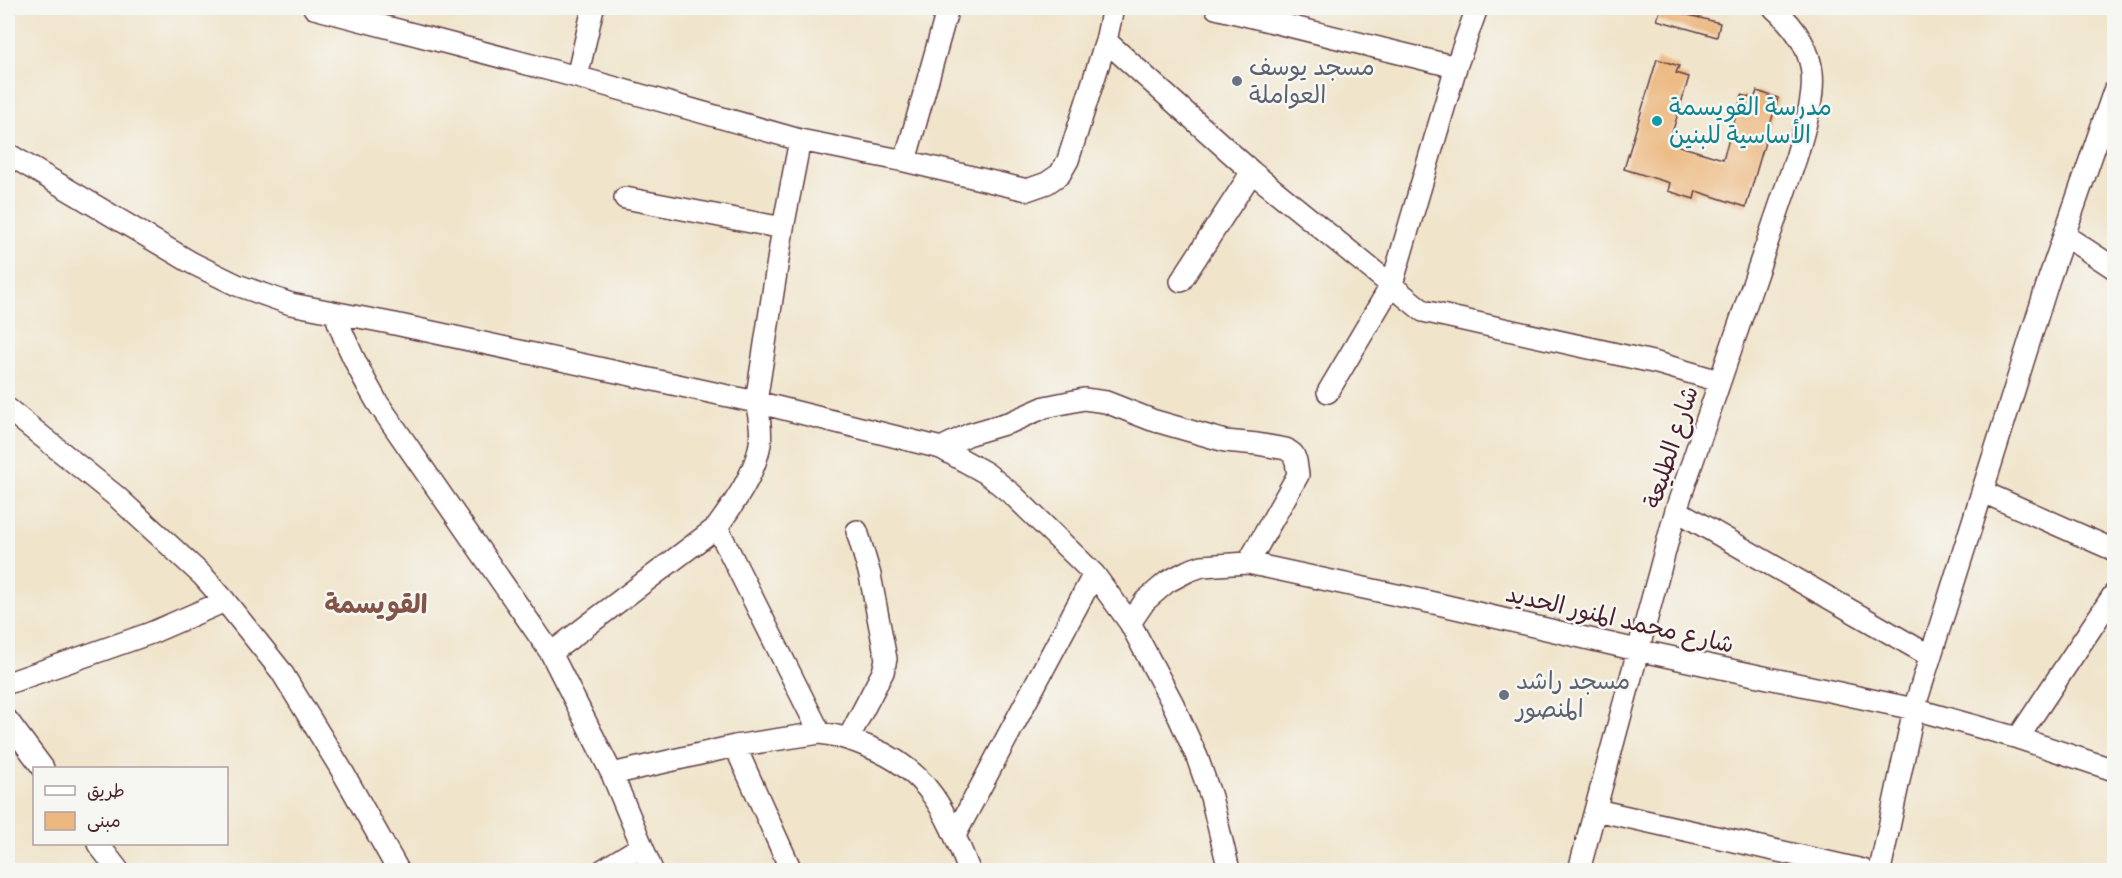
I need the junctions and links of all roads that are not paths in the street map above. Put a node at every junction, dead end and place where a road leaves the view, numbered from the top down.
1 (314, 8) edge
2 (593, 8) edge
3 (948, 8) edge
4 (1113, 8) edge
5 (1216, 8) edge
6 (1477, 8) edge
7 (1774, 8) edge
8 (1106, 41) junction
9 (1456, 67) junction
10 (577, 77) junction
11 (2115, 91) edge
12 (800, 140) junction
13 (8, 154) edge
14 (905, 161) junction
15 (1252, 172) junction
16 (625, 198) dead end
17 (783, 228) junction
18 (2064, 235) junction
19 (2115, 268) edge
20 (1181, 281) dead end
21 (1392, 284) junction
22 (335, 313) junction
23 (1719, 381) junction
24 (1328, 392) dead end
25 (756, 402) junction
26 (8, 409) edge
27 (941, 448) junction
28 (1983, 492) junction
29 (1677, 510) junction
30 (717, 527) junction
31 (856, 531) dead end
32 (2115, 550) edge
33 (1248, 563) junction
34 (1094, 574) junction
35 (2115, 594) edge
36 (225, 601) junction
37 (1130, 623) junction
38 (1637, 650) junction
39 (551, 653) junction
40 (1930, 656) junction
41 (8, 683) edge
42 (1914, 709) junction
43 (8, 721) edge
44 (820, 733) junction
45 (2018, 738) junction
46 (848, 739) junction
47 (735, 746) junction
48 (42, 767) edge
49 (2115, 770) edge
50 (612, 774) junction
51 (1596, 810) junction
52 (955, 835) junction
53 (99, 845) edge
54 (642, 846) junction
55 (118, 870) edge
56 (398, 870) edge
57 (603, 870) edge
58 (652, 870) edge
59 (791, 870) edge
60 (969, 870) edge
61 (1229, 870) edge
62 (1579, 870) edge
63 (1863, 870) edge
64 (1880, 870) edge

1 - 10 street
2 - 10 street
3 - 14 street
4 - 8 street
5 - 9 street
6 - 9 street
7 - 23 street, شارع الطليعة
8 - 14 street
8 - 15 street
9 - 21 street
10 - 12 street
11 - 18 street
12 - 14 street
12 - 17 street
13 - 22 street
15 - 20 street
15 - 21 street
16 - 17 street
17 - 25 street
18 - 19 street
18 - 28 street
21 - 23 street
21 - 24 street
22 - 25 street
22 - 39 street
23 - 29 street, شارع الطليعة
25 - 27 street
25 - 30 street
26 - 36 street
27 - 33 street
27 - 34 street
28 - 32 street
28 - 40 street
29 - 38 street, شارع الطليعة
29 - 40 street
30 - 39 street
30 - 44 street
31 - 46 street
33 - 37 street, شارع محمد المنور الحديد
33 - 38 street, شارع محمد المنور الحديد
34 - 37 street
34 - 52 street
35 - 45 street
36 - 41 street
36 - 56 street
37 - 61 street
38 - 42 street, شارع محمد المنور الحديد
38 - 51 street, شارع الطليعة
39 - 50 street
40 - 42 street
42 - 45 street, شارع محمد المنور الحديد
42 - 64 street
43 - 48 street
44 - 46 street
44 - 47 street
45 - 49 street, شارع محمد المنور الحديد
46 - 52 street
47 - 50 street
47 - 59 street
50 - 54 street
51 - 62 street, شارع الطليعة
51 - 63 street
52 - 60 street
53 - 55 street
54 - 57 street
54 - 58 street

